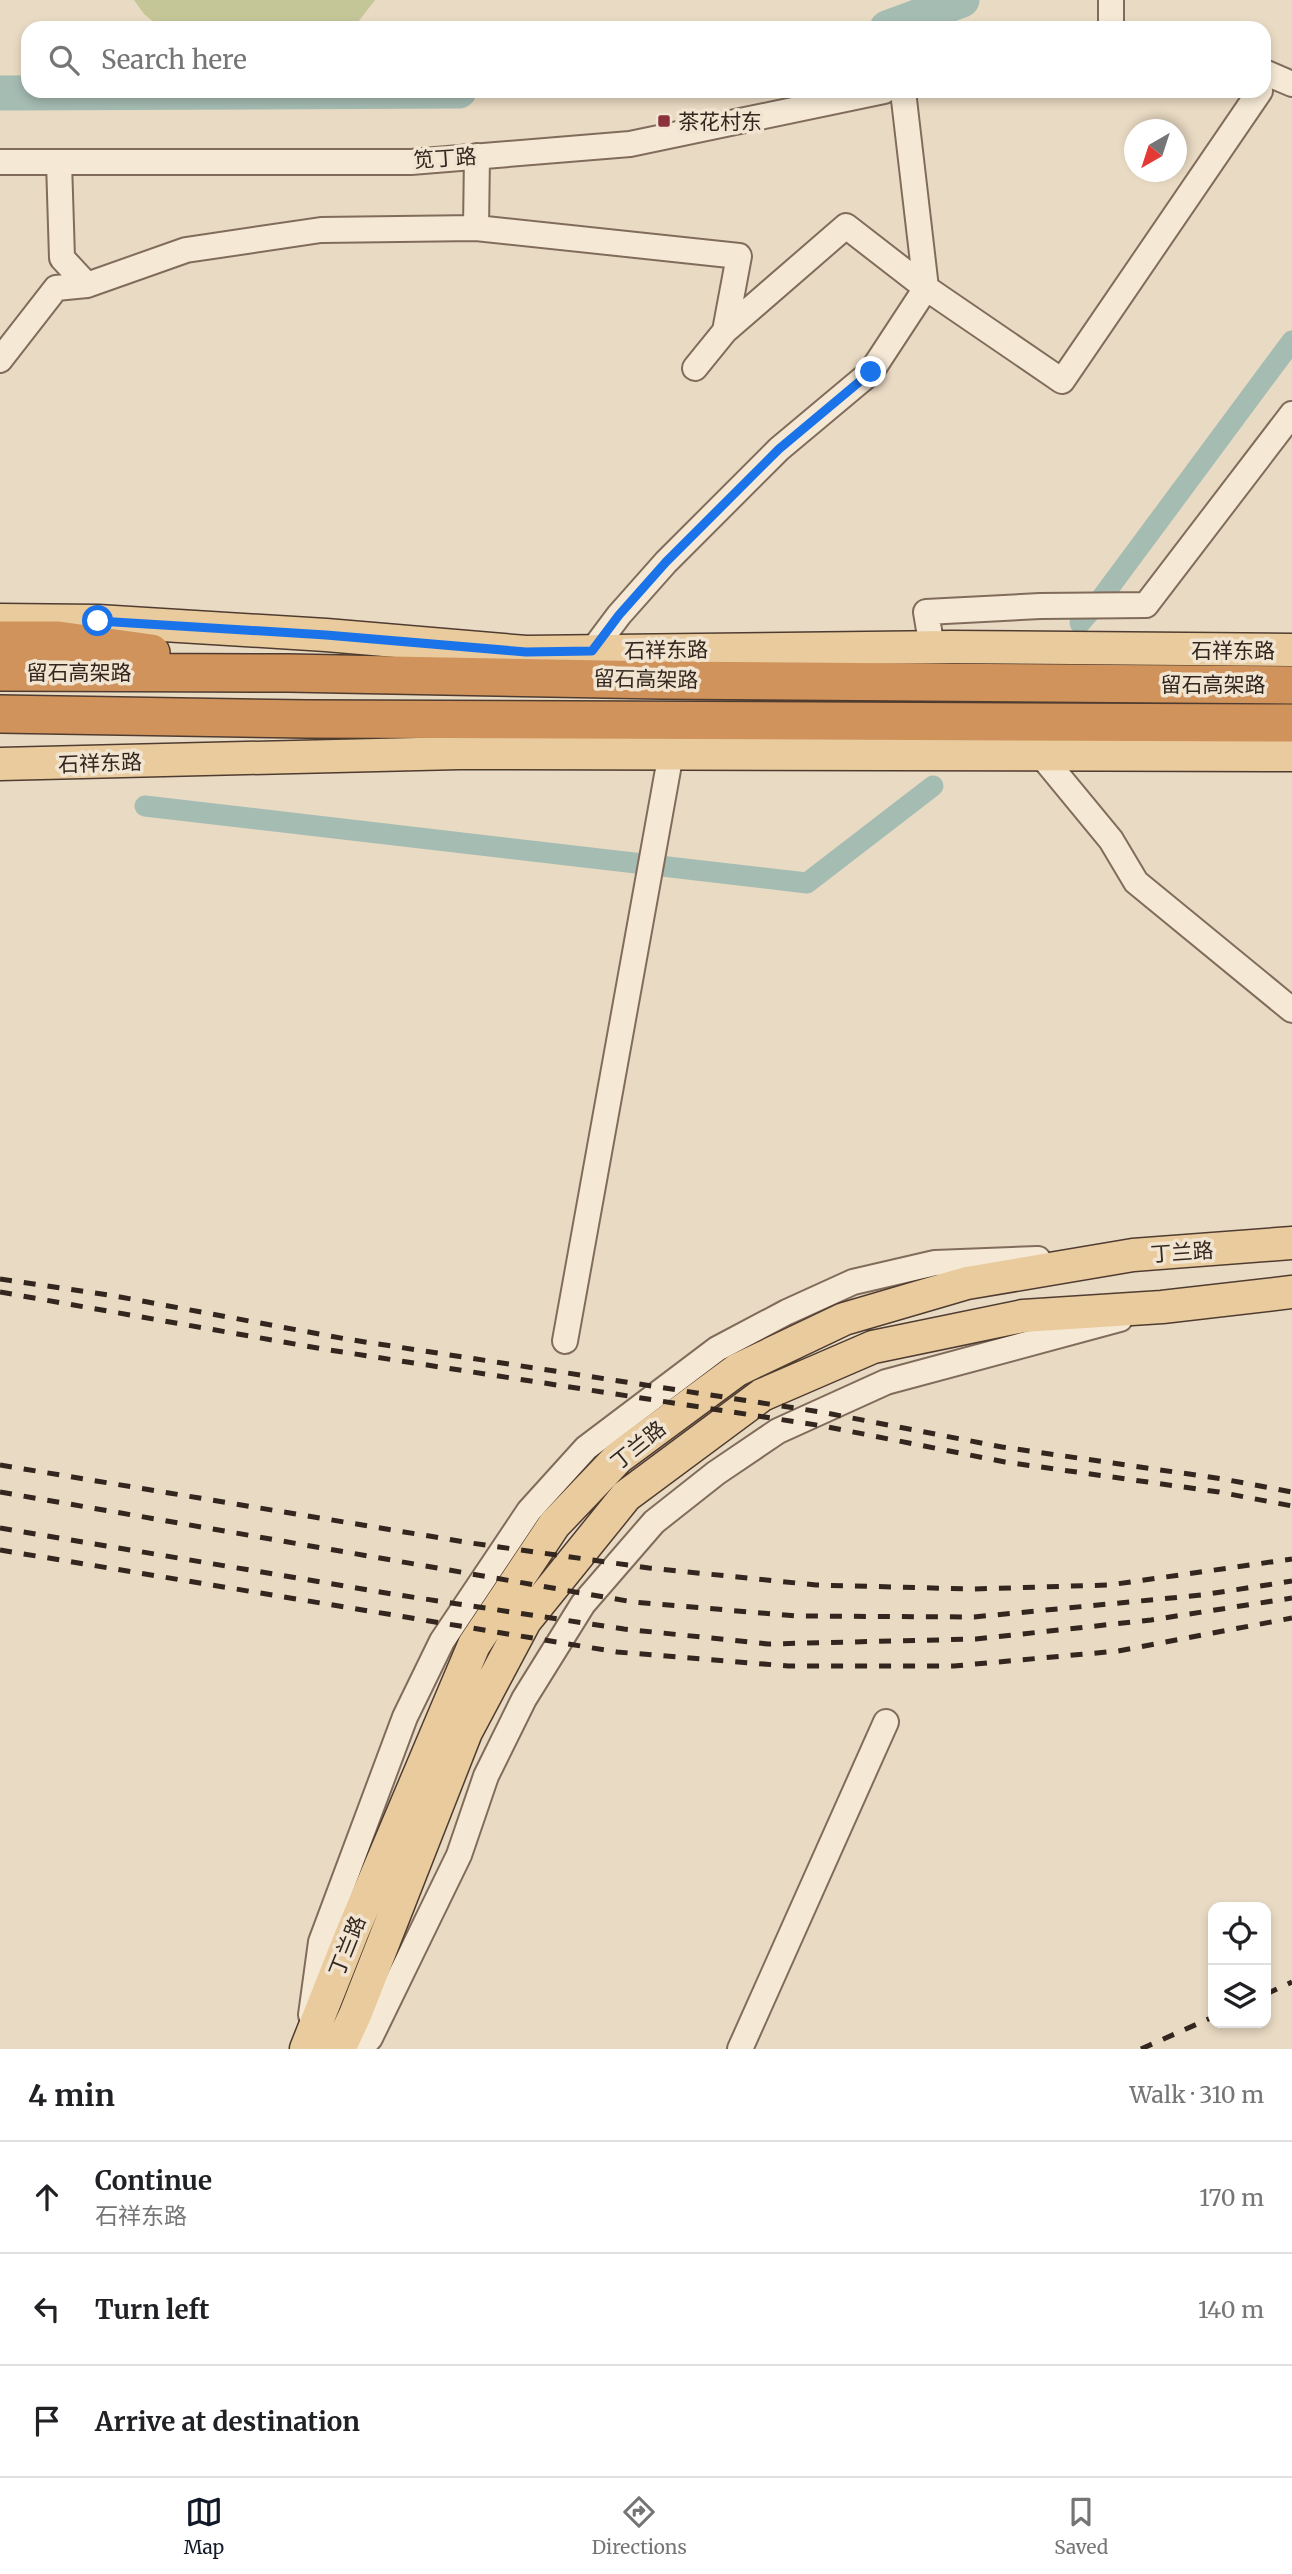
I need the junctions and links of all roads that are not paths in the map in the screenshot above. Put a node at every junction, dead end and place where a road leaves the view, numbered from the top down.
1 (1111, 0) edge
2 (1111, 21) edge
3 (850, 98) edge
4 (904, 98) edge
5 (1258, 98) edge
6 (477, 156) junction
7 (0, 162) edge
8 (59, 162) junction
9 (476, 228) junction
10 (87, 285) junction
11 (926, 288) junction
12 (725, 331) junction
13 (0, 360) edge
14 (695, 368) dead end
15 (1292, 414) edge
16 (0, 620) edge
17 (0, 640) edge
18 (932, 648) junction
19 (1292, 650) edge
20 (592, 651) junction
21 (0, 672) edge
22 (288, 673) junction
23 (1292, 685) edge
24 (0, 714) edge
25 (307, 719) junction
26 (666, 737) junction
27 (0, 739) edge
28 (1288, 750) edge
29 (1041, 755) junction
30 (0, 764) edge
31 (1292, 1010) edge
32 (1292, 1243) edge
33 (1292, 1292) edge
34 (1162, 1307) junction
35 (565, 1341) dead end
36 (886, 1721) dead end
37 (306, 2049) edge
38 (339, 2049) edge
39 (360, 2049) edge
40 (740, 2049) edge

1 - 2 street
3 - 6 street, 笕丁路
4 - 11 street
5 - 11 street
6 - 8 street, 笕丁路
6 - 9 street
7 - 8 street, 笕丁路
8 - 10 street
9 - 10 street
9 - 12 street
10 - 13 street
11 - 12 street
11 - 20 street
12 - 14 street
15 - 18 street
16 - 20 main road, 石祥东路
17 - 22 highway
18 - 19 main road, 石祥东路
18 - 20 main road, 石祥东路
21 - 22 highway, 留石高架路
22 - 23 highway, 留石高架路
24 - 25 highway, 留石高架路
25 - 26 highway, 留石高架路
25 - 27 highway
26 - 28 highway, 留石高架路
26 - 29 main road, 石祥东路
26 - 30 main road, 石祥东路
26 - 35 street
28 - 29 main road, 石祥东路
29 - 31 street
32 - 37 main road, 丁兰路
33 - 34 main road, 丁兰路
34 - 38 main road, 丁兰路
34 - 39 street
36 - 40 street

